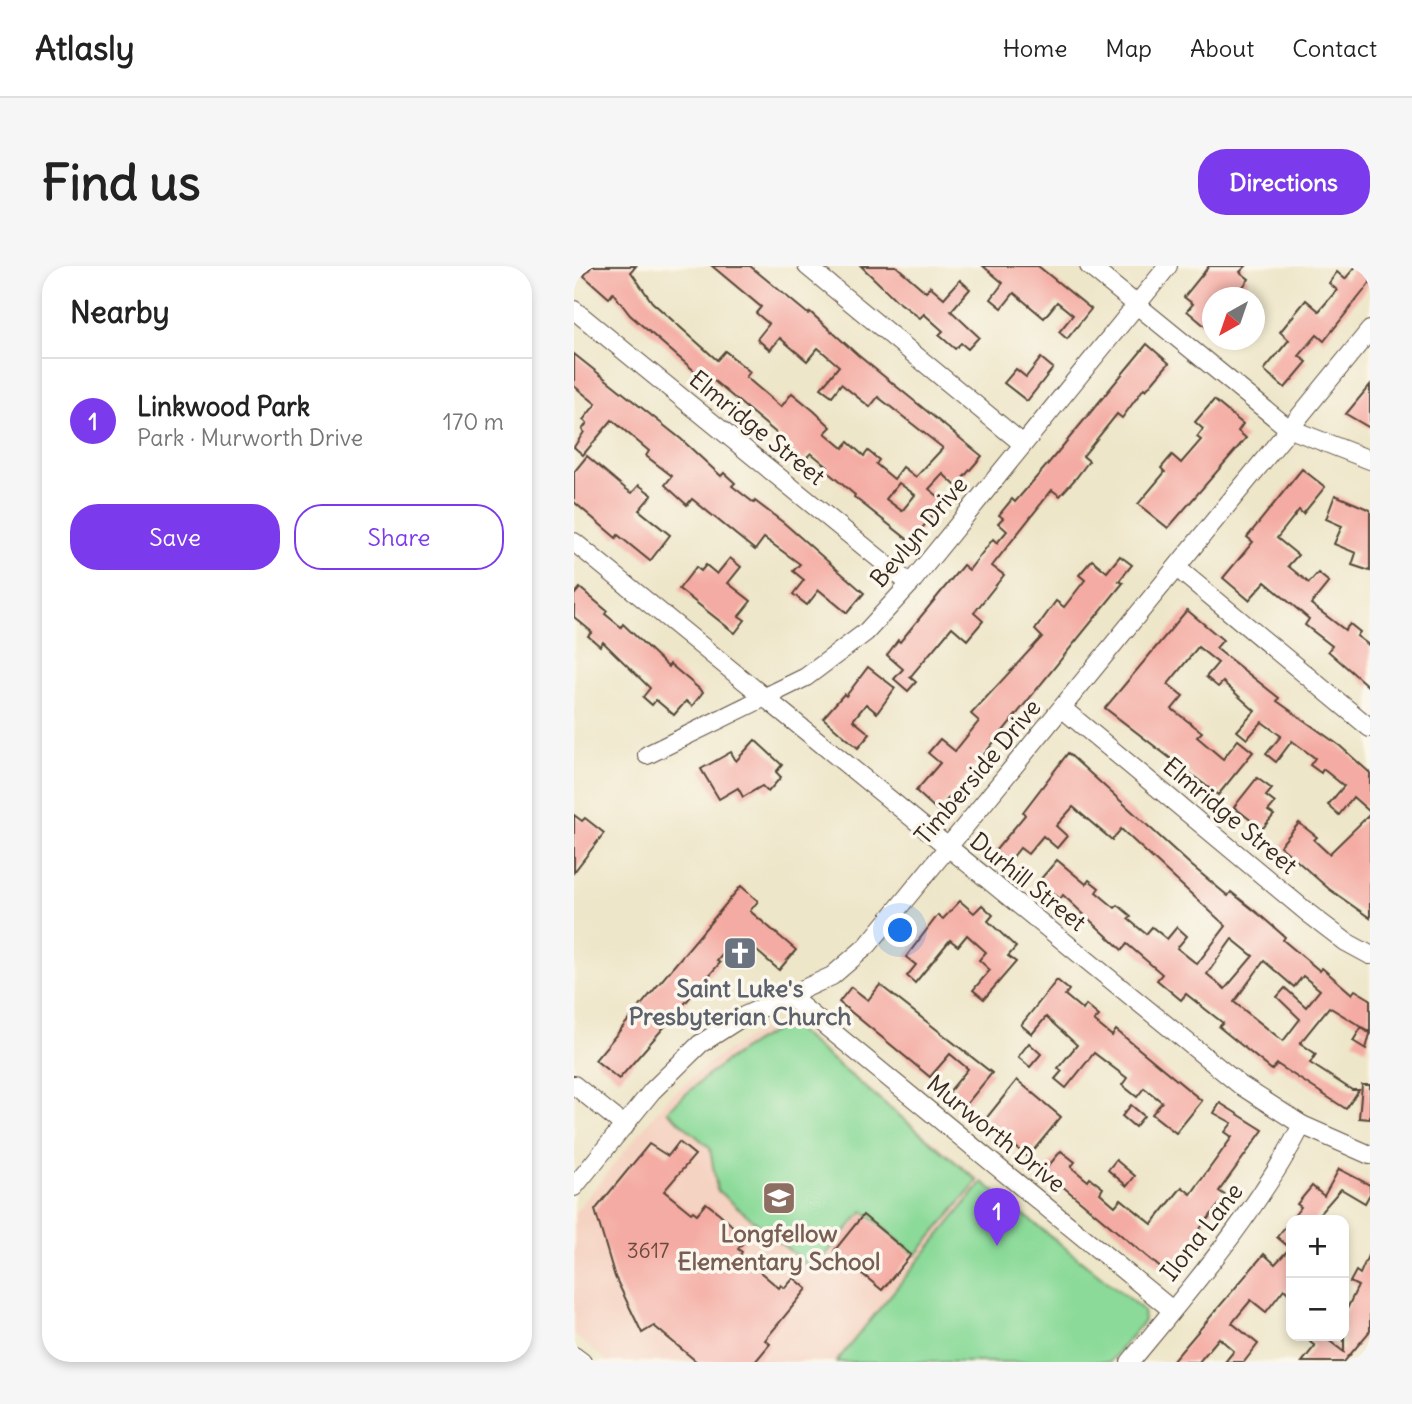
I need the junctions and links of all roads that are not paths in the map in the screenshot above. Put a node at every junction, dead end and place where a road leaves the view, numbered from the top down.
1 (807, 266) edge
2 (1089, 266) edge
3 (1168, 266) edge
4 (1136, 305) junction
5 (574, 310) edge
6 (1370, 330) edge
7 (1288, 428) junction
8 (1023, 444) junction
9 (1370, 460) edge
10 (574, 542) edge
11 (1177, 568) junction
12 (909, 584) junction
13 (765, 698) junction
14 (1063, 709) junction
15 (1370, 728) edge
16 (647, 755) dead end
17 (947, 847) junction
18 (1370, 955) edge
19 (789, 996) junction
20 (574, 1085) edge
21 (1302, 1125) junction
22 (625, 1126) junction
23 (1370, 1155) edge
24 (574, 1187) edge
25 (1172, 1310) junction
26 (574, 1356) edge
27 (582, 1362) edge
28 (1130, 1362) edge

1 - 8 street
2 - 4 street
3 - 4 street, Bevlyn Drive
4 - 7 street
4 - 8 street, Bevlyn Drive
5 - 12 street, Elmridge Street
6 - 7 street, Timberside Drive
7 - 9 street
7 - 11 street, Timberside Drive
8 - 12 street, Bevlyn Drive
10 - 13 street, Durhill Street
11 - 14 street, Timberside Drive
11 - 15 street
12 - 13 street, Bevlyn Drive
13 - 16 street, Bevlyn Drive
13 - 17 street, Durhill Street
14 - 17 street, Timberside Drive
14 - 18 street, Elmridge Street
17 - 19 street, Timberside Drive
17 - 21 street, Durhill Street
19 - 22 street, Timberside Drive
19 - 25 street, Murworth Drive
20 - 22 street
21 - 23 street, Durhill Street
21 - 25 street, Ilona Lane
22 - 24 street, Timberside Drive
25 - 28 street, Ilona Lane
26 - 27 street

